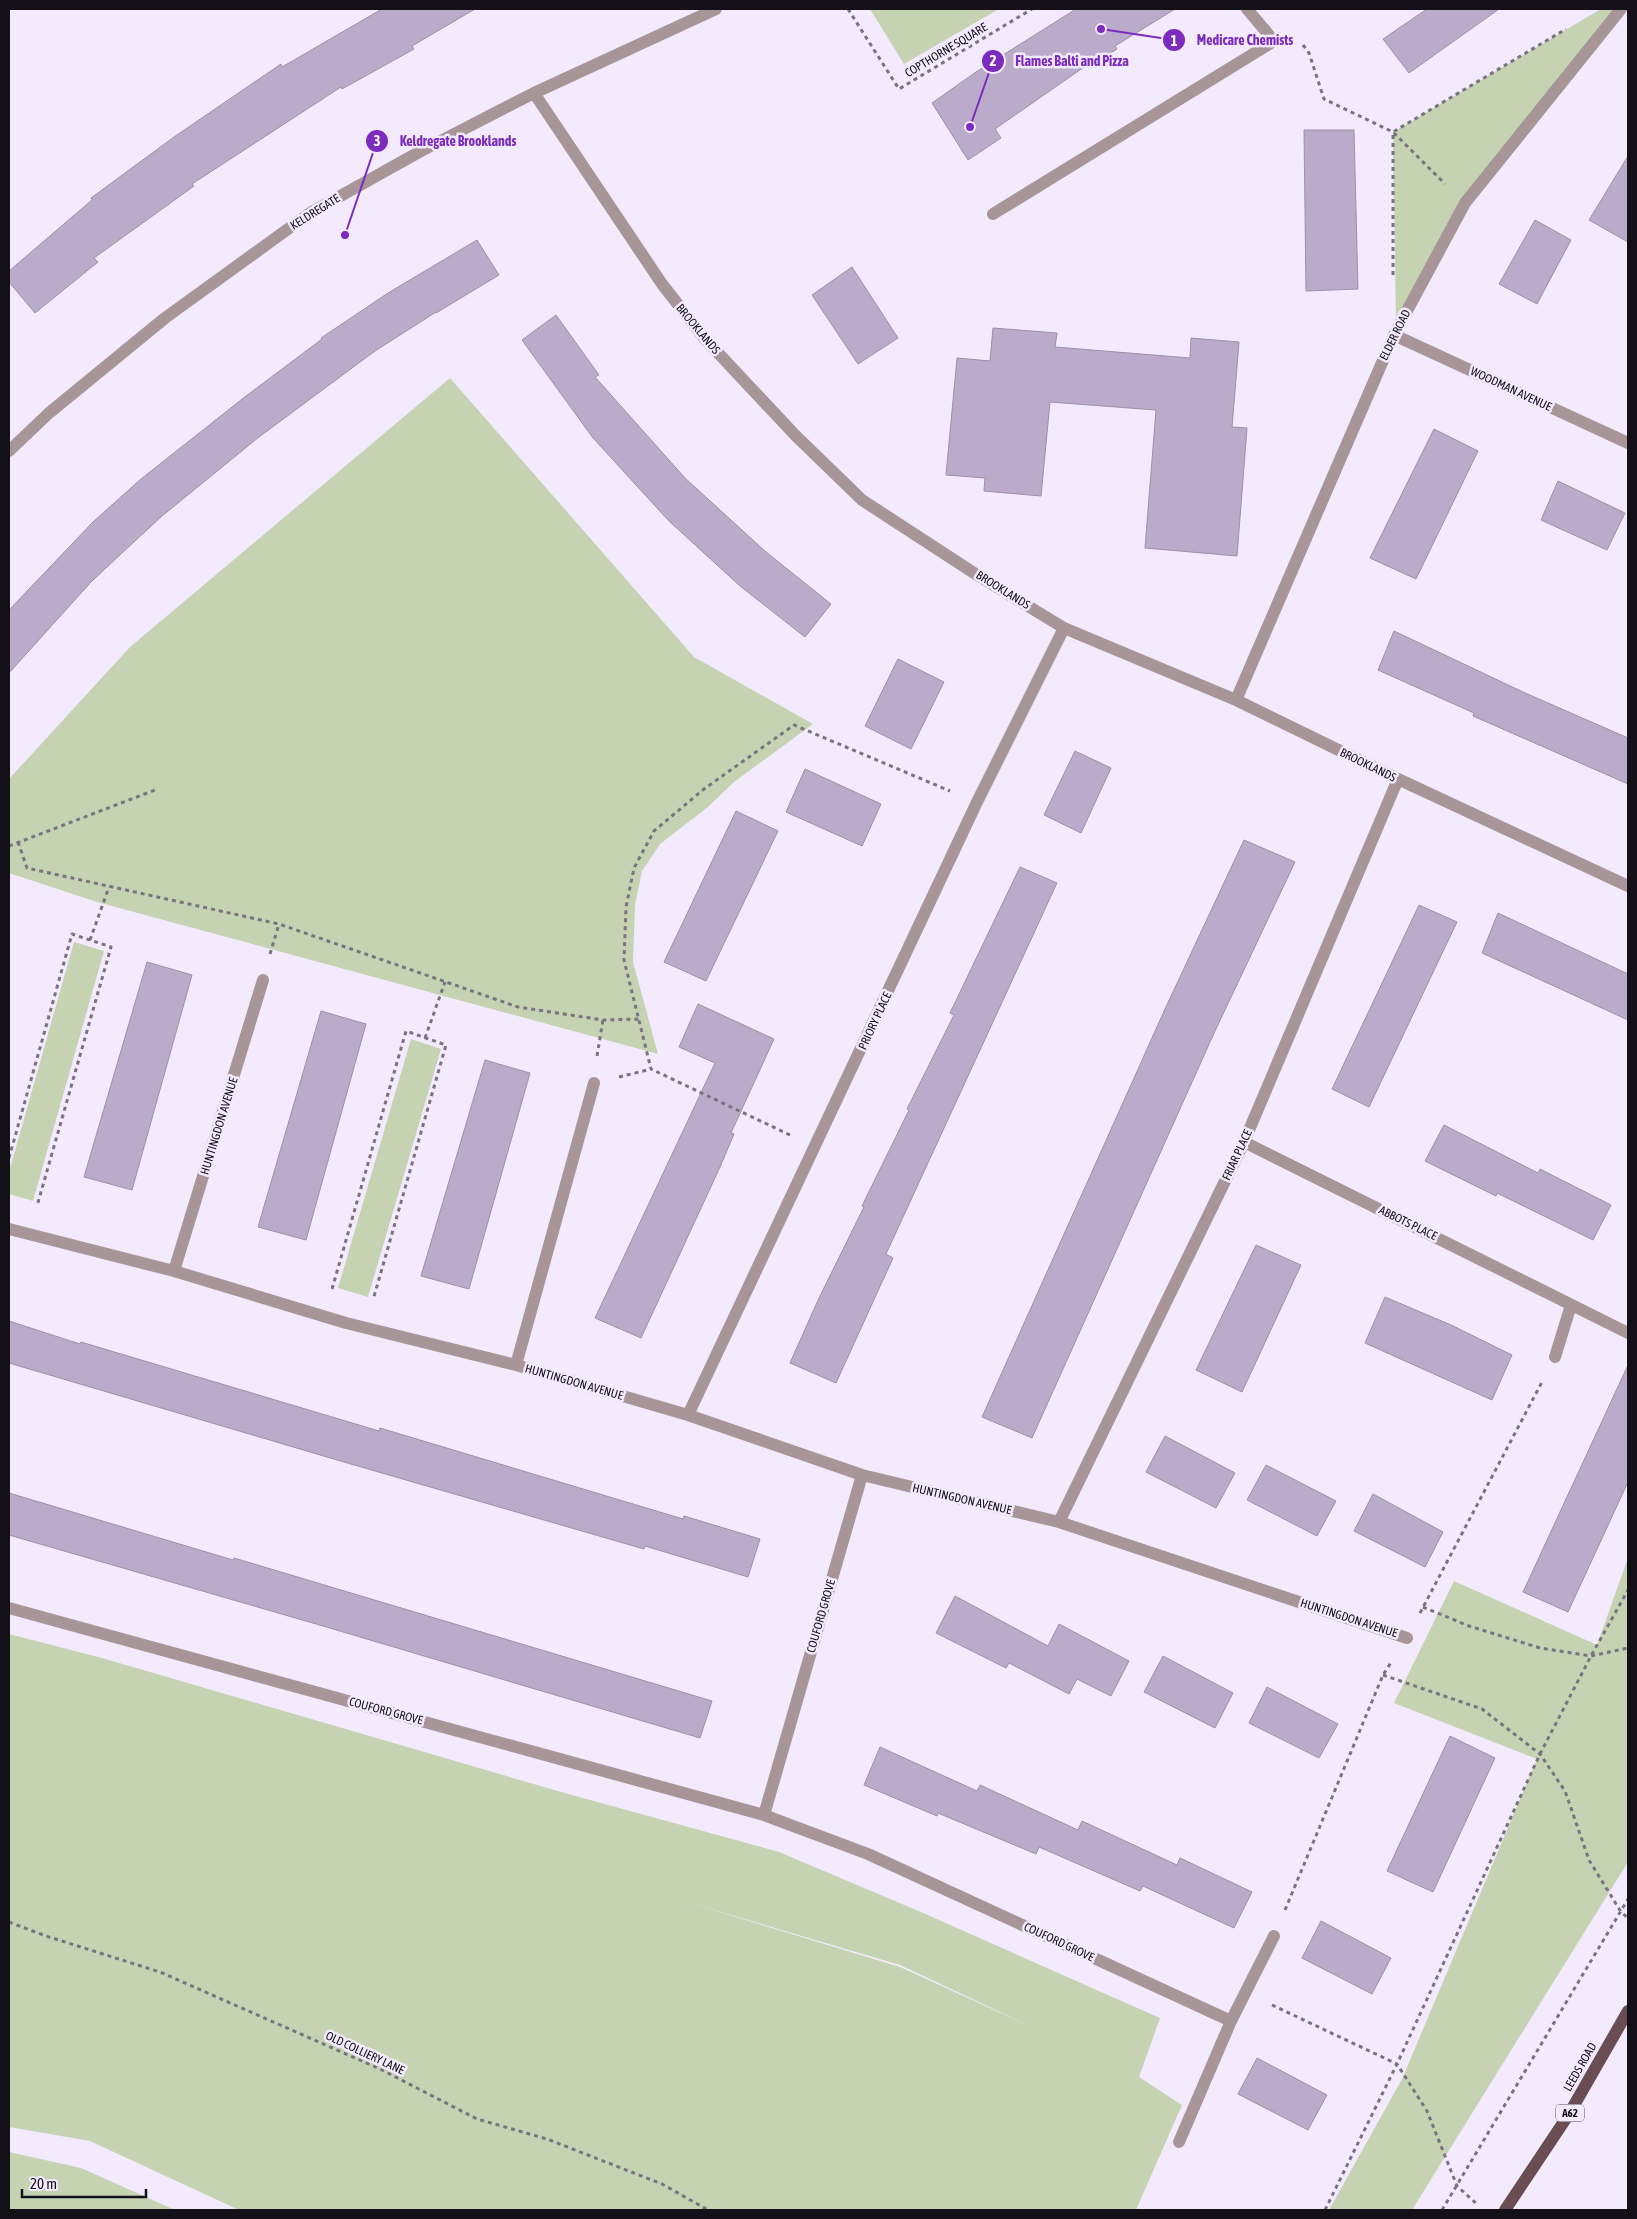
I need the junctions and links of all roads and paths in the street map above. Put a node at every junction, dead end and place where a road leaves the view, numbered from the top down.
1 (716, 9) edge
2 (848, 9) edge
3 (1032, 9) edge
4 (1248, 9) edge
5 (1622, 9) edge
6 (1567, 28) dead end
7 (1298, 38) dead end
8 (534, 93) junction
9 (1393, 132) junction
10 (1465, 203) junction
11 (994, 214) dead end
12 (1393, 277) dead end
13 (1394, 335) junction
14 (1628, 443) edge
15 (9, 450) edge
16 (1064, 628) junction
17 (1236, 700) junction
18 (1398, 779) junction
19 (155, 790) dead end
20 (977, 802) junction
21 (18, 842) junction
22 (9, 846) edge
23 (1628, 886) edge
24 (109, 887) junction
25 (90, 940) junction
26 (263, 980) dead end
27 (445, 982) junction
28 (640, 1019) junction
29 (425, 1038) junction
30 (594, 1083) dead end
31 (1244, 1142) junction
32 (815, 1147) junction
33 (9, 1158) edge
34 (9, 1230) edge
35 (29, 1235) junction
36 (174, 1272) junction
37 (1571, 1305) junction
38 (324, 1316) junction
39 (366, 1327) junction
40 (1628, 1333) edge
41 (1555, 1357) dead end
42 (516, 1365) junction
43 (688, 1415) junction
44 (862, 1475) junction
45 (1059, 1522) junction
46 (1628, 1590) edge
47 (1423, 1607) dead end
48 (9, 1608) edge
49 (1407, 1638) dead end
50 (1628, 1648) edge
51 (1591, 1656) junction
52 (1383, 1675) dead end
53 (1540, 1754) junction
54 (764, 1815) junction
55 (1628, 1899) edge
56 (1620, 1912) junction
57 (1628, 1918) edge
58 (9, 1922) edge
59 (1274, 1936) dead end
60 (1628, 2012) edge
61 (1231, 2021) junction
62 (1397, 2064) junction
63 (1179, 2142) dead end
64 (1457, 2186) junction
65 (708, 2210) edge
66 (1325, 2210) edge
67 (1442, 2210) edge
68 (1484, 2210) edge
69 (1505, 2210) edge

1 - 8 street, KELDREGATE
2 - 3 path, COPTHORNE SQUARE
4 - 11 street
5 - 10 street, ELDER ROAD
6 - 9 path
7 - 9 path
8 - 15 street, KELDREGATE
8 - 16 street, BROOKLANDS
9 - 10 path
9 - 12 path
10 - 13 street, ELDER ROAD
13 - 14 street, WOODMAN AVENUE
13 - 17 street, ELDER ROAD
16 - 17 street, BROOKLANDS
16 - 20 street, PRIORY PLACE
17 - 18 street, BROOKLANDS
18 - 23 street, BROOKLANDS
18 - 31 street, FRIAR PLACE
19 - 21 path
20 - 28 path
20 - 32 street, PRIORY PLACE
21 - 22 path
21 - 24 path
24 - 25 path
24 - 27 path
25 - 33 path
25 - 35 path
26 - 36 street, HUNTINGDON AVENUE
27 - 28 path
27 - 29 path
28 - 32 path
29 - 38 path
29 - 39 path
30 - 42 street, HUNTINGDON AVENUE
31 - 37 street, ABBOTS PLACE
31 - 45 street, FRIAR PLACE
32 - 43 street, PRIORY PLACE
34 - 35 street, HUNTINGDON AVENUE
35 - 36 street, HUNTINGDON AVENUE
36 - 38 street, HUNTINGDON AVENUE
37 - 40 street, ABBOTS PLACE
37 - 41 street
38 - 39 street, HUNTINGDON AVENUE
39 - 42 street, HUNTINGDON AVENUE
42 - 43 street, HUNTINGDON AVENUE
43 - 44 street, HUNTINGDON AVENUE
44 - 45 street, HUNTINGDON AVENUE
44 - 54 street, COUFORD GROVE
45 - 49 street, HUNTINGDON AVENUE
46 - 51 path
47 - 51 path
48 - 54 street, COUFORD GROVE
50 - 51 path
51 - 53 path
52 - 53 path
53 - 56 path
53 - 62 path
54 - 61 street, COUFORD GROVE
55 - 56 path
56 - 57 path
56 - 64 path
58 - 65 path, OLD COLLIERY LANE
59 - 61 street
60 - 69 main road, LEEDS ROAD / A62
61 - 62 path
61 - 63 street
62 - 64 path
62 - 66 path
64 - 67 path
64 - 68 path

